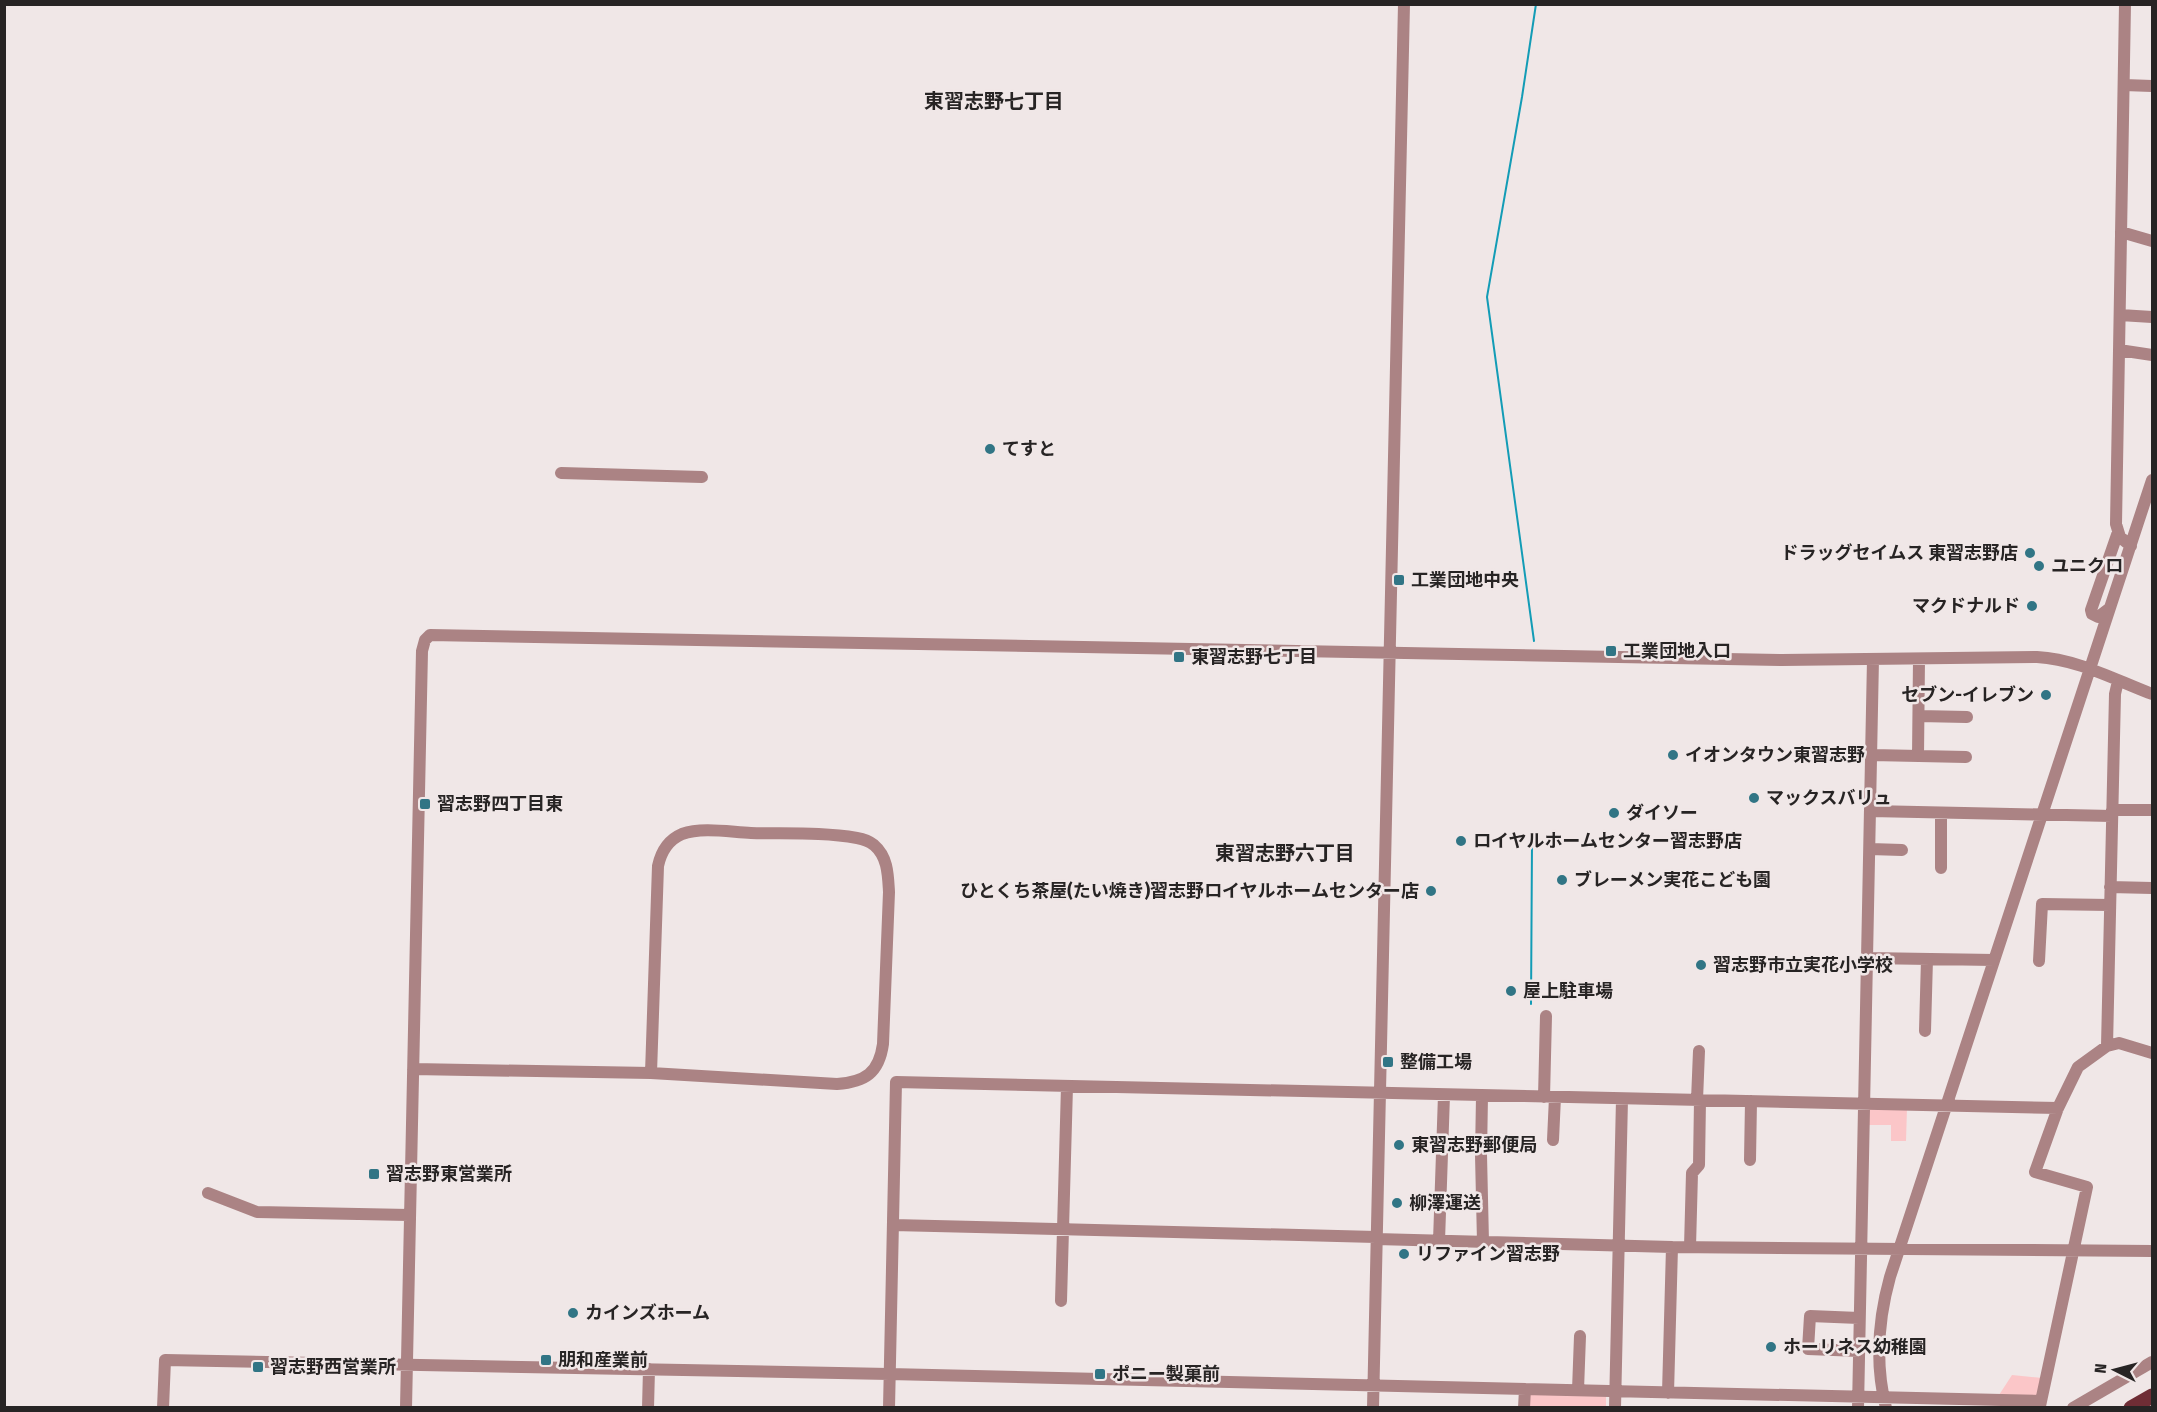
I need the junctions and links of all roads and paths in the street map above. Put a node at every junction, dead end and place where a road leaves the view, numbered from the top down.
1 (1404, 4) edge
2 (2125, 4) edge
3 (2124, 85) junction
4 (2152, 86) edge
5 (2121, 232) junction
6 (2152, 241) edge
7 (2120, 315) junction
8 (2152, 317) edge
9 (2119, 350) junction
10 (2152, 356) edge
11 (561, 473) dead end
12 (702, 477) dead end
13 (2152, 480) edge
14 (2118, 532) junction
15 (2131, 546) junction
16 (2111, 608) junction
17 (1388, 652) junction
18 (1874, 659) junction
19 (1919, 659) junction
20 (2090, 670) junction
21 (2118, 681) junction
22 (2152, 694) edge
23 (1919, 716) junction
24 (1967, 717) dead end
25 (1872, 755) junction
26 (1918, 756) junction
27 (1966, 757) dead end
28 (2152, 810) edge
29 (1871, 811) junction
30 (1941, 813) junction
31 (2112, 813) junction
32 (2043, 815) junction
33 (1870, 849) junction
34 (1902, 850) dead end
35 (1941, 868) dead end
36 (2110, 887) junction
37 (2152, 888) edge
38 (2110, 905) junction
39 (1867, 958) junction
40 (1927, 959) junction
41 (1994, 960) junction
42 (2039, 961) dead end
43 (1546, 1016) dead end
44 (1925, 1031) dead end
45 (2107, 1046) junction
46 (1699, 1051) dead end
47 (2152, 1053) edge
48 (413, 1069) junction
49 (651, 1073) junction
50 (1067, 1086) junction
51 (1380, 1093) junction
52 (1444, 1095) junction
53 (1482, 1096) junction
54 (1549, 1097) junction
55 (1622, 1099) junction
56 (1699, 1100) junction
57 (1751, 1101) junction
58 (1864, 1103) junction
59 (1947, 1106) junction
60 (2058, 1108) junction
61 (1553, 1140) dead end
62 (1750, 1160) dead end
63 (208, 1192) dead end
64 (409, 1215) junction
65 (893, 1225) junction
66 (1063, 1230) junction
67 (1376, 1238) junction
68 (1439, 1241) junction
69 (1483, 1242) junction
70 (1619, 1245) junction
71 (1672, 1246) junction
72 (1690, 1247) junction
73 (1860, 1249) junction
74 (1899, 1249) junction
75 (2074, 1250) junction
76 (2152, 1251) edge
77 (1061, 1301) dead end
78 (1859, 1318) junction
79 (1580, 1336) dead end
80 (1859, 1351) junction
81 (2152, 1362) edge
82 (406, 1364) junction
83 (649, 1369) junction
84 (889, 1374) junction
85 (1373, 1385) junction
86 (1525, 1389) junction
87 (1578, 1390) junction
88 (1616, 1392) junction
89 (1668, 1393) junction
90 (2152, 1396) edge
91 (1735, 1401) edge
92 (1775, 1401) edge
93 (1858, 1402) edge
94 (1884, 1402) edge
95 (2041, 1404) edge
96 (163, 1407) edge
97 (406, 1407) edge
98 (648, 1407) edge
99 (889, 1407) edge
100 (1373, 1407) edge
101 (1524, 1407) edge
102 (1615, 1407) edge
103 (2073, 1407) edge
104 (2131, 1407) edge

1 - 17 street
2 - 3 street
3 - 4 street
3 - 5 street
5 - 6 street
5 - 7 street
7 - 8 street
7 - 9 street
9 - 10 street
9 - 14 street
11 - 12 street
13 - 15 street
14 - 15 street
14 - 16 street
15 - 16 street
16 - 20 street
17 - 18 street
17 - 48 street
17 - 51 street
18 - 19 street
18 - 25 street
19 - 20 street
19 - 23 street
20 - 21 street
20 - 32 street
21 - 22 street
21 - 31 street
23 - 24 street
23 - 26 street
25 - 26 street
25 - 29 street
26 - 27 street
28 - 31 street
29 - 30 street
29 - 33 street
30 - 32 street
30 - 35 street
31 - 32 street
31 - 36 street
32 - 41 street
33 - 34 street
33 - 39 street
36 - 37 street
36 - 38 street
38 - 42 street
38 - 45 street
39 - 40 street
39 - 58 street
40 - 41 street
40 - 44 street
41 - 59 street
43 - 54 street
45 - 47 street
45 - 60 street
46 - 56 street
48 - 49 street
48 - 64 street
49 - 49 street
50 - 51 street
50 - 65 street
50 - 66 street
51 - 52 street
51 - 67 street
52 - 53 street
52 - 68 street
53 - 54 street
53 - 69 street
54 - 55 street
54 - 61 street
55 - 56 street
55 - 70 street
56 - 57 street
56 - 72 street
57 - 58 street
57 - 62 street
58 - 59 street
58 - 73 street
59 - 60 street
59 - 74 street
60 - 75 street
63 - 64 street
64 - 82 street
65 - 66 street
65 - 84 street
66 - 67 street
66 - 77 street
67 - 68 street
67 - 85 street
68 - 69 street
69 - 70 street
70 - 71 street
70 - 88 street
71 - 72 street
71 - 89 street
72 - 73 street
73 - 74 street
73 - 78 street
74 - 75 street
74 - 94 street
75 - 76 street
75 - 95 street
78 - 80 street
78 - 80 street
79 - 87 street
80 - 93 street
81 - 103 street
82 - 83 street
82 - 96 street
82 - 97 street
83 - 84 street
83 - 98 street
84 - 85 street
84 - 99 street
85 - 86 street
85 - 100 street
86 - 87 street
86 - 101 street
87 - 88 street
88 - 89 street
88 - 102 street
89 - 91 street
90 - 104 main road
91 - 92 street
92 - 93 street
93 - 94 street
94 - 95 street

